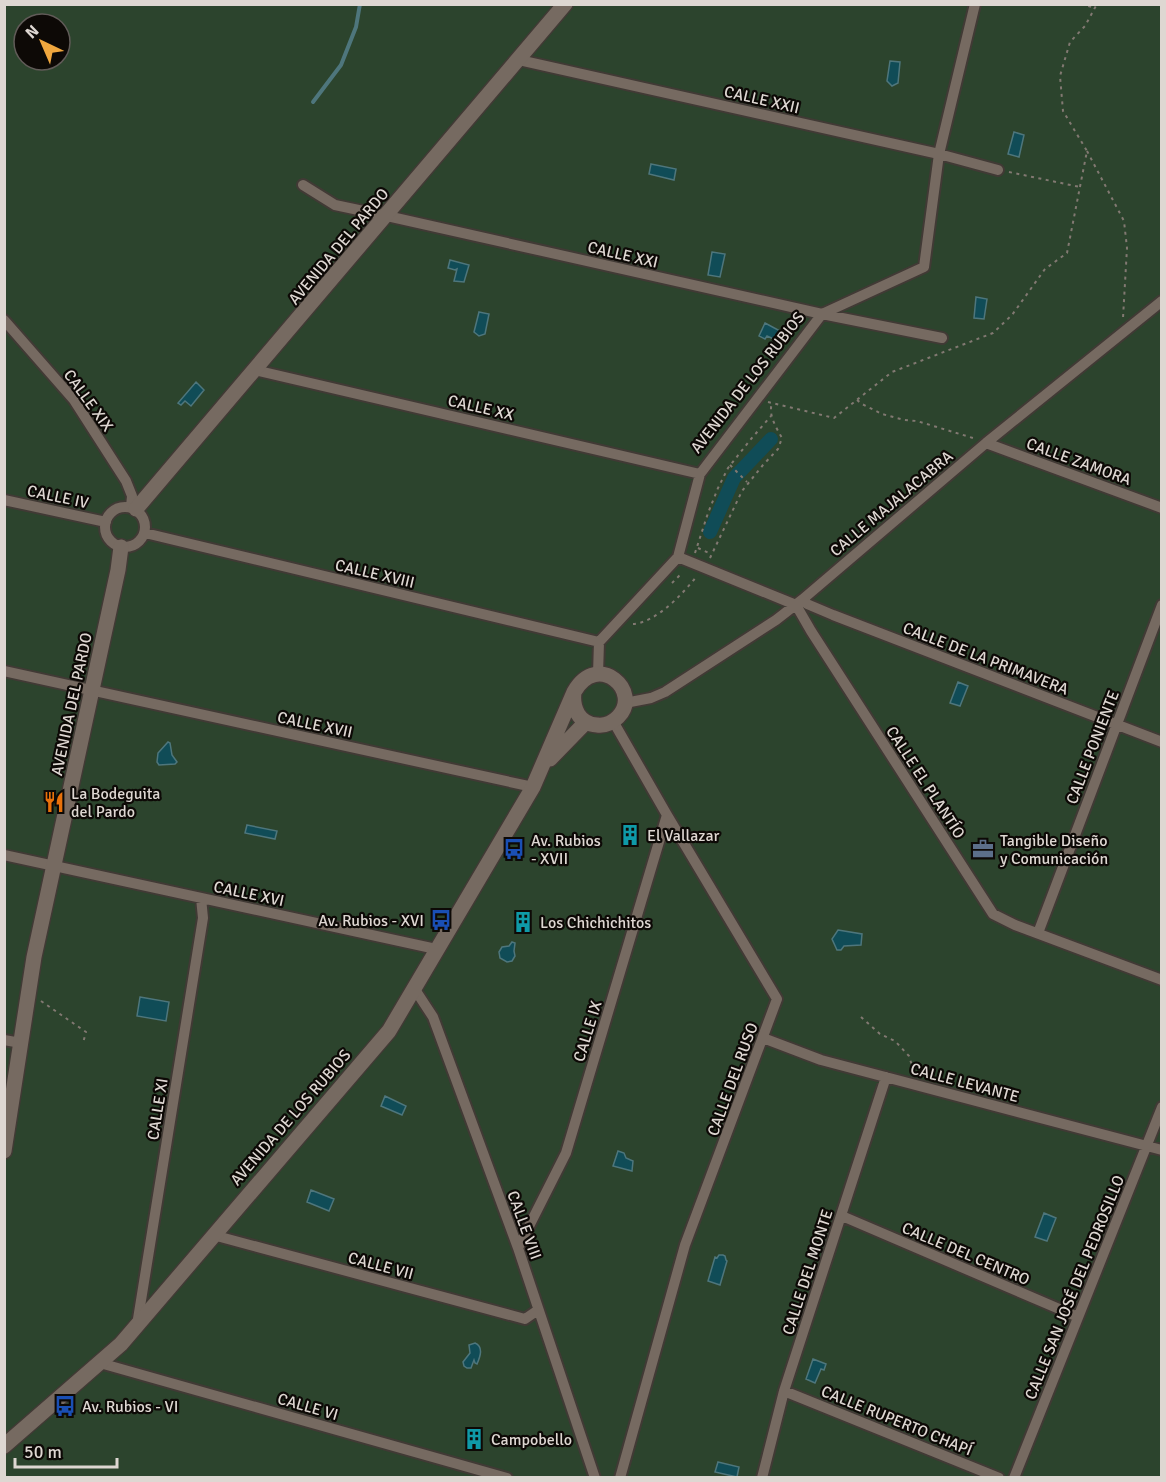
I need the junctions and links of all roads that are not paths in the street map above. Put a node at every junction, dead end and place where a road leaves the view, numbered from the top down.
1 (566, 4) edge
2 (975, 4) edge
3 (519, 60) junction
4 (939, 154) junction
5 (1002, 171) road end
6 (303, 185) dead end
7 (387, 216) junction
8 (1161, 301) edge
9 (822, 314) junction
10 (4, 320) edge
11 (10, 332) edge
12 (942, 338) dead end
13 (255, 370) junction
14 (986, 442) junction
15 (699, 474) junction
16 (4, 500) edge
17 (133, 508) junction
18 (1161, 508) edge
19 (106, 522) junction
20 (145, 533) junction
21 (121, 547) junction
22 (678, 557) junction
23 (799, 602) junction
24 (1161, 605) edge
25 (599, 642) junction
26 (4, 671) edge
27 (598, 674) junction
28 (92, 690) junction
29 (574, 692) junction
30 (625, 703) junction
31 (586, 722) junction
32 (613, 722) junction
33 (1116, 725) junction
34 (1161, 742) edge
35 (543, 765) junction
36 (533, 787) junction
37 (667, 815) junction
38 (4, 855) edge
39 (55, 866) junction
40 (201, 898) junction
41 (1038, 933) junction
42 (436, 949) junction
43 (1161, 980) edge
44 (414, 988) junction
45 (763, 1038) junction
46 (4, 1040) edge
47 (21, 1043) junction
48 (886, 1077) junction
49 (1161, 1107) edge
50 (1146, 1146) junction
51 (1161, 1150) edge
52 (4, 1151) edge
53 (842, 1216) junction
54 (213, 1235) junction
55 (518, 1248) junction
56 (538, 1310) junction
57 (1078, 1317) junction
58 (137, 1325) junction
59 (100, 1363) junction
60 (784, 1391) junction
61 (4, 1446) edge
62 (507, 1478) edge
63 (595, 1478) edge
64 (620, 1478) edge
65 (762, 1478) edge
66 (999, 1478) edge
67 (1014, 1478) edge

1 - 3 street, AVENIDA DEL PARDO
2 - 4 street, AVENIDA DE LOS RUBIOS
3 - 4 street, CALLE XXII
3 - 7 street, AVENIDA DEL PARDO
4 - 5 street, CALLE XXII
4 - 9 street, AVENIDA DE LOS RUBIOS
6 - 7 street, CALLE XXI
7 - 9 street, CALLE XXI
7 - 13 street, AVENIDA DEL PARDO
8 - 14 street, CALLE MAJALACABRA
9 - 12 street, CALLE XXI
9 - 15 street, AVENIDA DE LOS RUBIOS
10 - 11 street, CALLE XIX
11 - 17 street, CALLE XIX
13 - 15 street, CALLE XX
13 - 17 street, AVENIDA DEL PARDO
14 - 18 street, CALLE ZAMORA
14 - 23 street, CALLE MAJALACABRA
15 - 22 street, AVENIDA DE LOS RUBIOS
16 - 19 street, CALLE IV
17 - 19 street
17 - 20 street
19 - 21 street
20 - 21 street
20 - 25 street, CALLE XVIII
21 - 28 street, AVENIDA DEL PARDO
22 - 23 street, CALLE DE LA PRIMAVERA
22 - 25 street, AVENIDA DE LOS RUBIOS
23 - 30 street, CALLE MAJALACABRA
23 - 33 street, CALLE DE LA PRIMAVERA
23 - 41 street, CALLE EL PLANTÍO
24 - 33 street, CALLE PONIENTE
25 - 27 street
26 - 28 street, CALLE XVII
27 - 29 street, AVENIDA DE LOS RUBIOS
27 - 30 street
28 - 36 street, CALLE XVII
28 - 39 street, AVENIDA DEL PARDO
29 - 31 street
29 - 35 street, AVENIDA DE LOS RUBIOS
30 - 32 street
31 - 32 street
31 - 35 street, AVENIDA DE LOS RUBIOS
32 - 37 street, CALLE DEL RUSO
33 - 34 street, CALLE DE LA PRIMAVERA
33 - 41 street, CALLE PONIENTE
35 - 36 street, AVENIDA DE LOS RUBIOS
36 - 42 street, AVENIDA DE LOS RUBIOS
37 - 45 street, CALLE DEL RUSO
37 - 55 street, CALLE IX
38 - 39 street, CALLE XVI
39 - 40 street, CALLE XVI
39 - 47 street, AVENIDA DEL PARDO
40 - 42 street, CALLE XVI
40 - 58 street, CALLE XI
41 - 43 street, CALLE EL PLANTÍO
42 - 44 street, AVENIDA DE LOS RUBIOS
44 - 54 street, AVENIDA DE LOS RUBIOS
44 - 55 street, CALLE VIII
45 - 48 street, CALLE LEVANTE
45 - 64 street, CALLE DEL RUSO
46 - 47 street
47 - 52 street, AVENIDA DEL PARDO
48 - 50 street, CALLE LEVANTE
48 - 53 street, CALLE DEL MONTE
49 - 50 street, CALLE SAN JOSÉ DEL PEDROSILLO
50 - 51 street, CALLE LEVANTE
50 - 57 street, CALLE SAN JOSÉ DEL PEDROSILLO
53 - 57 street, CALLE DEL CENTRO
53 - 60 street, CALLE DEL MONTE
54 - 56 street, CALLE VII
54 - 58 street, AVENIDA DE LOS RUBIOS
55 - 56 street, CALLE VIII
56 - 63 street, CALLE VIII
57 - 67 street, CALLE SAN JOSÉ DEL PEDROSILLO
58 - 59 street, AVENIDA DE LOS RUBIOS
59 - 61 street, AVENIDA DE LOS RUBIOS
59 - 62 street, CALLE VI
60 - 65 street, CALLE DEL MONTE
60 - 66 street, CALLE RUPERTO CHAPÍ

